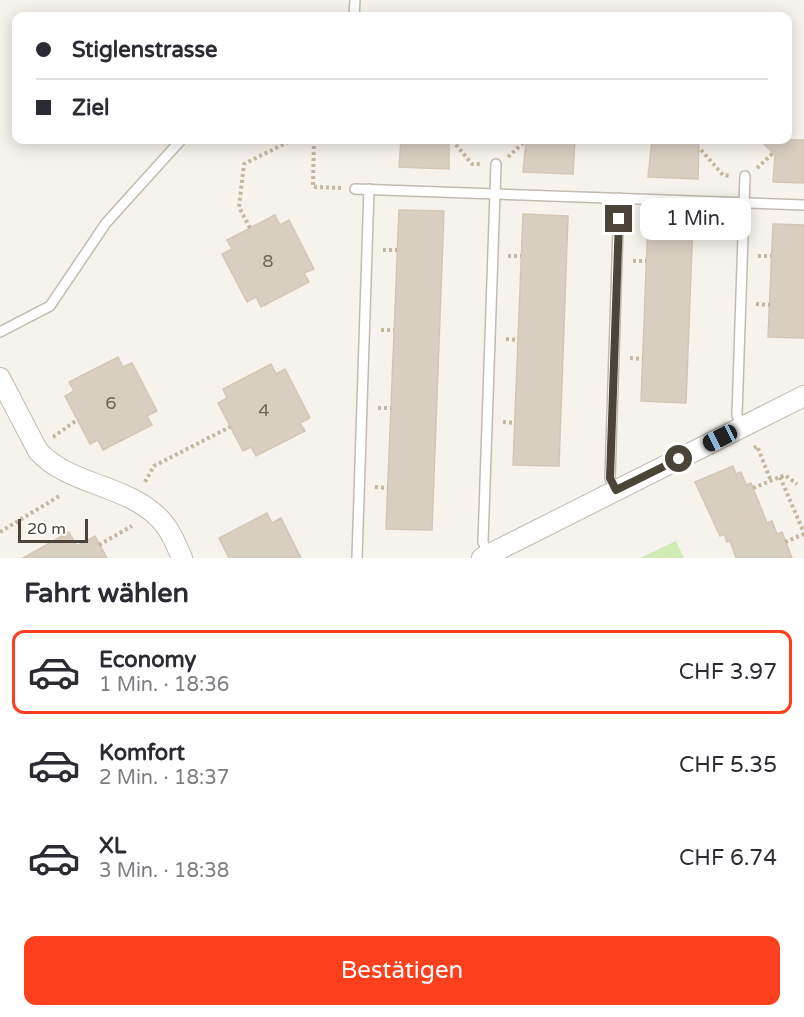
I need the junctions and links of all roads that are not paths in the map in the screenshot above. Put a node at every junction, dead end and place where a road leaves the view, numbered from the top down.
1 (177, 144) edge
2 (496, 164) dead end
3 (745, 176) dead end
4 (355, 189) dead end
5 (369, 189) junction
6 (495, 195) junction
7 (620, 198) junction
8 (744, 203) junction
9 (804, 205) edge
10 (0, 332) edge
11 (0, 378) edge
12 (804, 396) edge
13 (741, 427) junction
14 (616, 490) junction
15 (485, 556) edge
16 (182, 558) edge
17 (357, 558) edge

1 - 10 lane
2 - 6 lane
3 - 8 lane
4 - 5 lane
5 - 6 lane
5 - 17 lane
6 - 7 lane
6 - 15 lane
7 - 8 lane
7 - 14 lane
8 - 9 lane
8 - 13 lane
11 - 16 street
12 - 13 street
13 - 14 street
14 - 15 street

